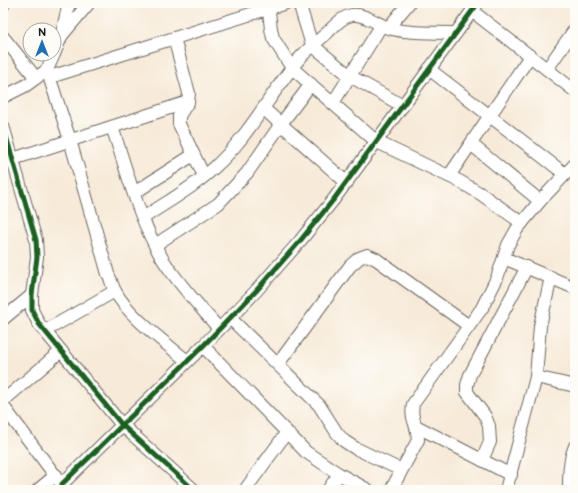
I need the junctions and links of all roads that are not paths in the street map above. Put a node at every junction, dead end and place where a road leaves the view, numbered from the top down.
1 (70, 3) edge
2 (90, 3) edge
3 (286, 3) edge
4 (299, 3) edge
5 (409, 3) edge
6 (476, 5) edge
7 (269, 6) edge
8 (384, 27) junction
9 (575, 29) edge
10 (62, 33) edge
11 (456, 33) junction
12 (62, 36) edge
13 (3, 38) edge
14 (174, 38) junction
15 (312, 46) junction
16 (530, 56) junction
17 (51, 62) edge
18 (292, 68) junction
19 (430, 69) junction
20 (546, 69) junction
21 (48, 73) junction
22 (350, 76) junction
23 (36, 78) junction
24 (311, 84) junction
25 (575, 91) edge
26 (3, 96) edge
27 (188, 102) junction
28 (333, 103) junction
29 (403, 106) junction
30 (264, 108) junction
31 (490, 116) junction
32 (281, 124) junction
33 (3, 126) edge
34 (112, 127) junction
35 (70, 140) junction
36 (377, 142) junction
37 (471, 144) junction
38 (9, 153) edge
39 (194, 155) junction
40 (575, 164) edge
41 (565, 174) junction
42 (204, 176) junction
43 (449, 176) junction
44 (346, 183) junction
45 (134, 193) junction
46 (540, 201) junction
47 (143, 218) junction
48 (522, 223) junction
49 (155, 245) junction
50 (504, 258) junction
51 (527, 267) junction
52 (551, 278) junction
53 (575, 288) edge
54 (115, 291) junction
55 (32, 295) junction
56 (230, 318) junction
57 (3, 319) edge
58 (469, 326) junction
59 (219, 329) junction
60 (45, 331) junction
61 (203, 346) junction
62 (61, 351) junction
63 (187, 362) junction
64 (278, 364) junction
65 (536, 377) junction
66 (575, 386) edge
67 (3, 401) edge
68 (3, 406) edge
69 (122, 425) junction
70 (416, 426) junction
71 (287, 432) junction
72 (575, 446) edge
73 (482, 460) junction
74 (402, 470) junction
75 (339, 474) junction
76 (511, 475) junction
77 (61, 483) edge
78 (38, 490) edge
79 (194, 490) edge
80 (245, 490) edge
81 (328, 490) edge
82 (368, 490) edge
83 (391, 490) edge
84 (506, 490) edge
85 (568, 490) edge

1 - 10 street
2 - 12 street
3 - 7 street
4 - 15 street
5 - 8 street
6 - 11 street
6 - 16 street
7 - 14 street
7 - 18 street
8 - 11 street
8 - 15 street
8 - 22 street
9 - 20 street
11 - 19 street
13 - 23 street
14 - 21 street
14 - 27 street
15 - 18 street
15 - 22 street
16 - 20 street
16 - 31 street
17 - 21 street
18 - 24 street
18 - 30 street
19 - 29 street
19 - 31 street
20 - 25 street
21 - 23 street
21 - 35 street
22 - 28 street
22 - 29 street
23 - 26 street
24 - 28 street
24 - 32 street
27 - 34 street
27 - 39 street
28 - 36 street
29 - 36 street
30 - 32 street
30 - 42 street
31 - 37 street
31 - 41 street
32 - 44 street
32 - 49 street
33 - 38 street
34 - 35 street
34 - 45 street
35 - 38 street
35 - 54 street
36 - 43 street
36 - 44 street
37 - 43 street
37 - 46 street
38 - 55 street
39 - 42 street
39 - 45 street
40 - 41 street
41 - 46 street
42 - 47 street
43 - 48 street
44 - 56 street
45 - 47 street
46 - 48 street
47 - 49 street
48 - 50 street
49 - 59 street
50 - 51 street
50 - 58 street
51 - 52 street
51 - 73 street
52 - 53 street
52 - 65 street
54 - 60 street
54 - 63 street
55 - 57 street
55 - 60 street
56 - 59 street
56 - 64 street
58 - 64 street
58 - 70 street
59 - 61 street
60 - 62 street
61 - 63 street
61 - 71 street
62 - 67 street
62 - 69 street
63 - 69 street
64 - 74 street
65 - 66 street
65 - 76 street
68 - 77 street
69 - 77 street
69 - 79 street
70 - 73 street
70 - 74 street
71 - 75 street
71 - 80 street
72 - 85 street
73 - 76 street
74 - 83 street
75 - 81 street
75 - 82 street
76 - 84 street
77 - 78 street

